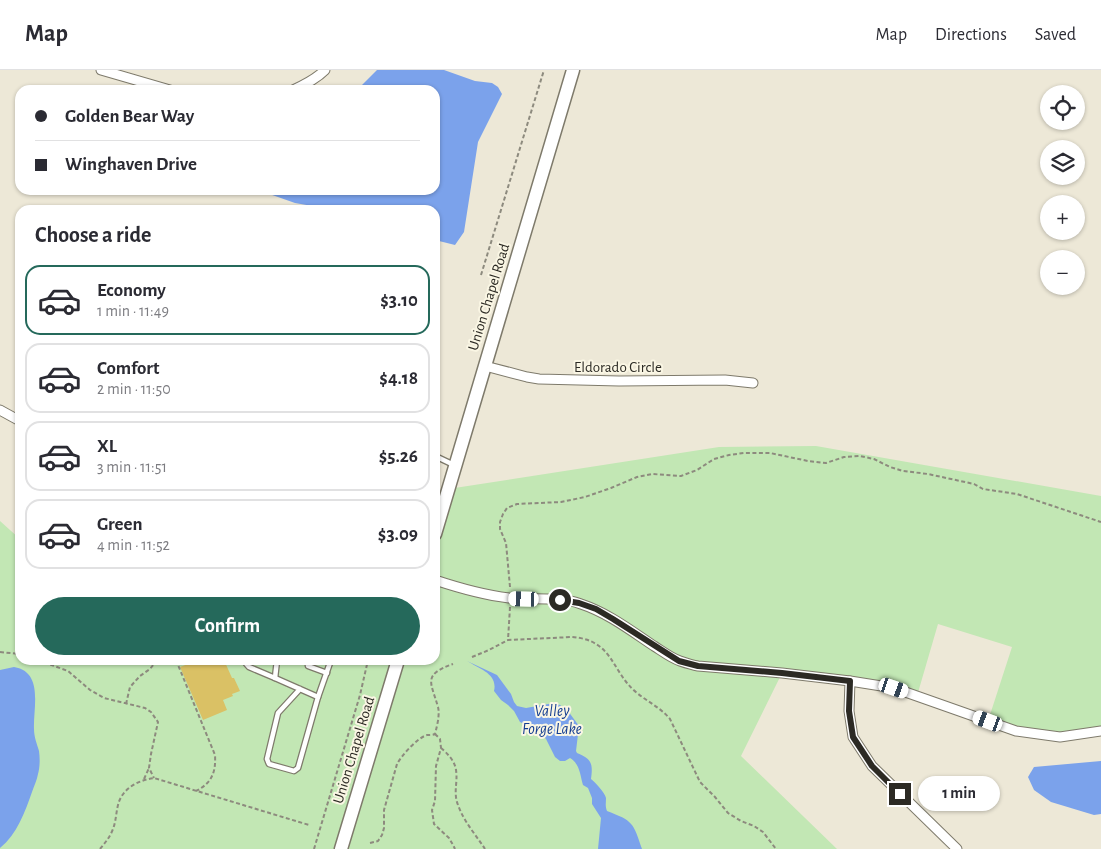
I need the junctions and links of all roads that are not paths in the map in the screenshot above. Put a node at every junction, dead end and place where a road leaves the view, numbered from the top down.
1 (102, 70) edge
2 (325, 70) edge
3 (573, 70) edge
4 (153, 85) edge
5 (303, 85) edge
6 (485, 366) junction
7 (754, 383) dead end
8 (0, 410) edge
9 (15, 418) edge
10 (440, 458) edge
11 (456, 465) junction
12 (440, 518) edge
13 (440, 581) edge
14 (247, 665) edge
15 (276, 665) edge
16 (308, 665) edge
17 (329, 665) edge
18 (396, 665) edge
19 (326, 673) junction
20 (275, 678) junction
21 (850, 681) junction
22 (300, 689) junction
23 (318, 697) junction
24 (1101, 731) edge
25 (341, 849) edge
26 (957, 849) edge

1 - 4 street
2 - 5 street
3 - 6 main road, Union Chapel Road
6 - 7 street, Eldorado Circle
6 - 11 main road, Union Chapel Road
8 - 9 street
10 - 11 lane
11 - 12 main road, Union Chapel Road
13 - 21 street
14 - 20 lane
15 - 20 lane
16 - 19 lane
17 - 19 lane
18 - 25 main road, Union Chapel Road
19 - 23 lane
20 - 22 lane
21 - 24 street
21 - 26 street
22 - 23 lane
22 - 23 lane

